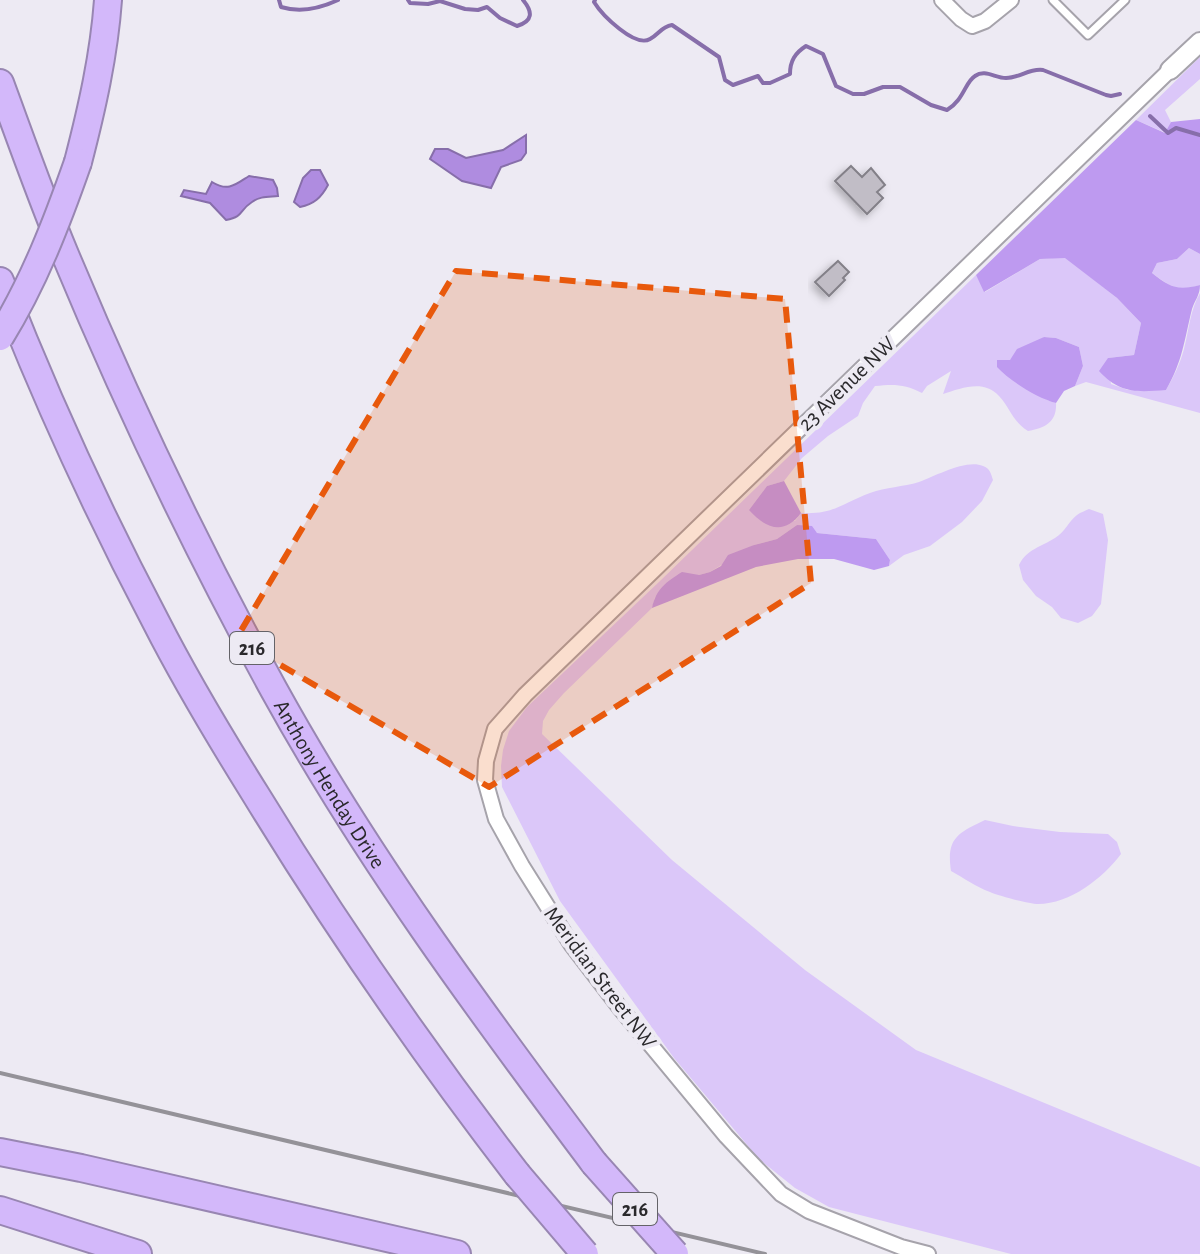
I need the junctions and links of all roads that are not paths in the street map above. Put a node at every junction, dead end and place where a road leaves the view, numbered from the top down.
1 (108, 0) edge
2 (942, 0) edge
3 (1011, 0) edge
4 (1053, 0) edge
5 (1125, 0) edge
6 (1200, 42) edge
7 (1170, 70) joint
8 (0, 83) edge
9 (0, 281) edge
10 (0, 337) edge
11 (495, 729) joint
12 (0, 1152) edge
13 (0, 1210) edge
14 (138, 1254) edge
15 (457, 1254) edge
16 (585, 1254) edge
17 (675, 1254) edge
18 (928, 1254) edge

1 - 10 highway, bridge
2 - 3 street
4 - 5 lane
6 - 7 street, 23 Avenue NW
7 - 11 street, 23 Avenue NW
8 - 17 highway, Anthony Henday Drive / 216, bridge
9 - 16 highway, bridge
11 - 18 street, Meridian Street NW
12 - 15 highway
13 - 14 highway

